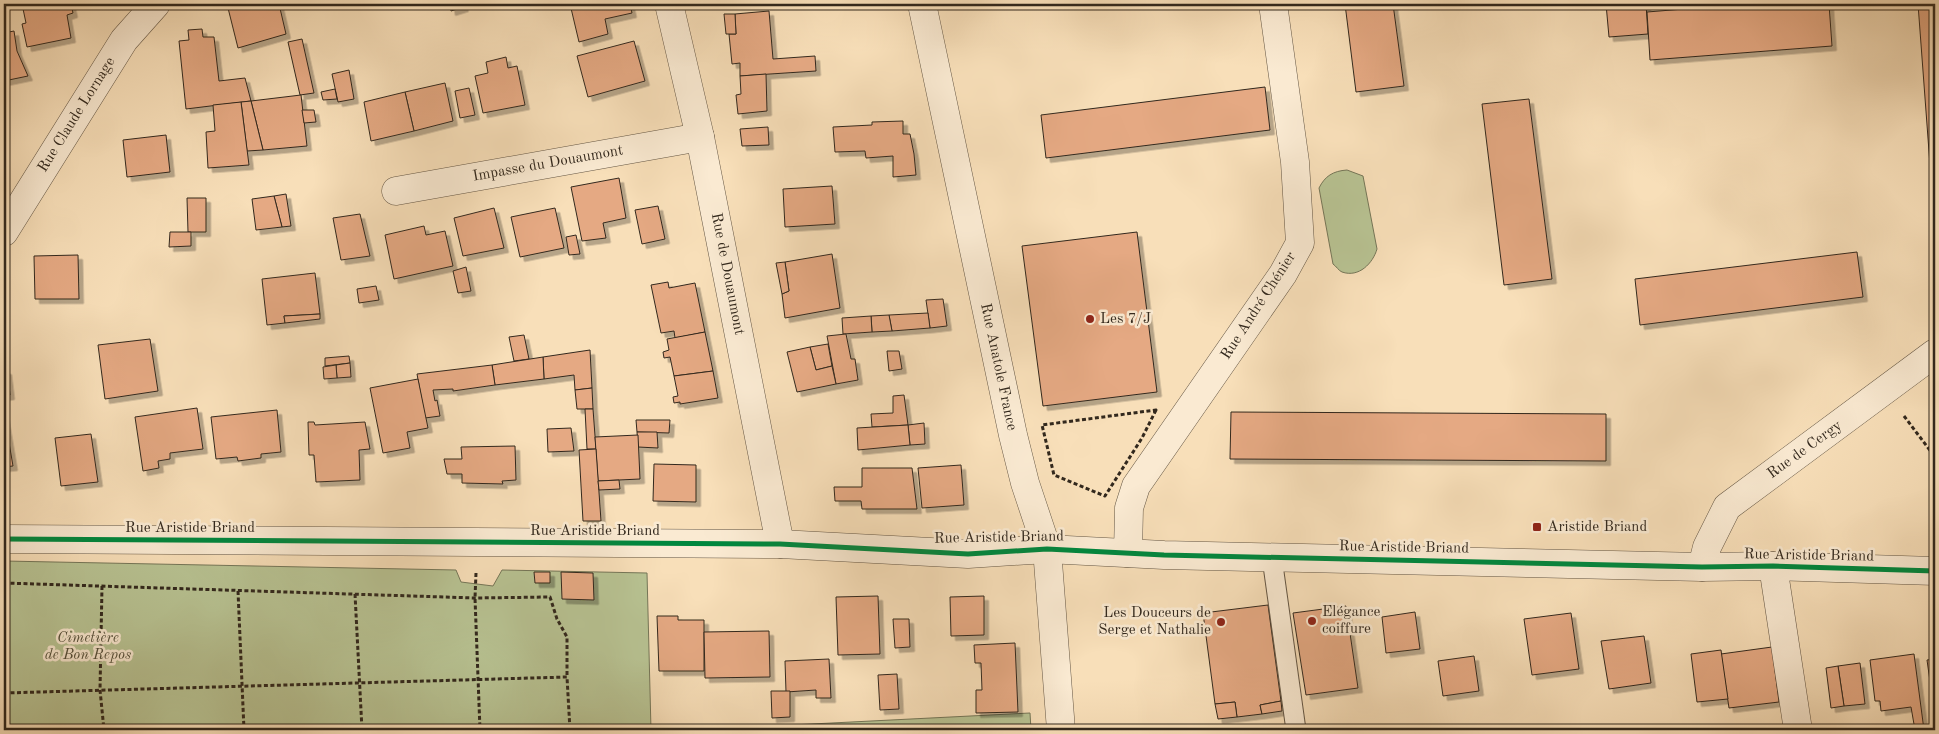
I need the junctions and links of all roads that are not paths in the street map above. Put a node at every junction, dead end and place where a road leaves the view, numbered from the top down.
1 (156, 4) edge
2 (669, 4) edge
3 (922, 4) edge
4 (1273, 4) edge
5 (700, 137) junction
6 (396, 191) dead end
7 (4, 232) edge
8 (1935, 353) edge
9 (4, 539) edge
10 (780, 544) junction
11 (1047, 549) junction
12 (1128, 553) junction
13 (1272, 558) junction
14 (1773, 566) junction
15 (1702, 567) junction
16 (1935, 572) edge
17 (1061, 730) edge
18 (1296, 730) edge
19 (1798, 730) edge

1 - 7 street, Rue Claude Lornage
2 - 5 street, Rue de Douaumont
3 - 11 street, Rue Anatole France
4 - 12 street, Rue André Chénier
5 - 6 street, Impasse du Douaumont
5 - 10 street, Rue de Douaumont
8 - 15 street, Rue de Cergy
9 - 10 street, Rue Aristide Briand
10 - 11 street, Rue Aristide Briand
11 - 12 street, Rue Aristide Briand
11 - 17 street, Rue Anatole France
12 - 13 street, Rue Aristide Briand
13 - 15 street, Rue Aristide Briand
13 - 18 lane
14 - 15 street, Rue Aristide Briand
14 - 16 street, Rue Aristide Briand
14 - 19 street

